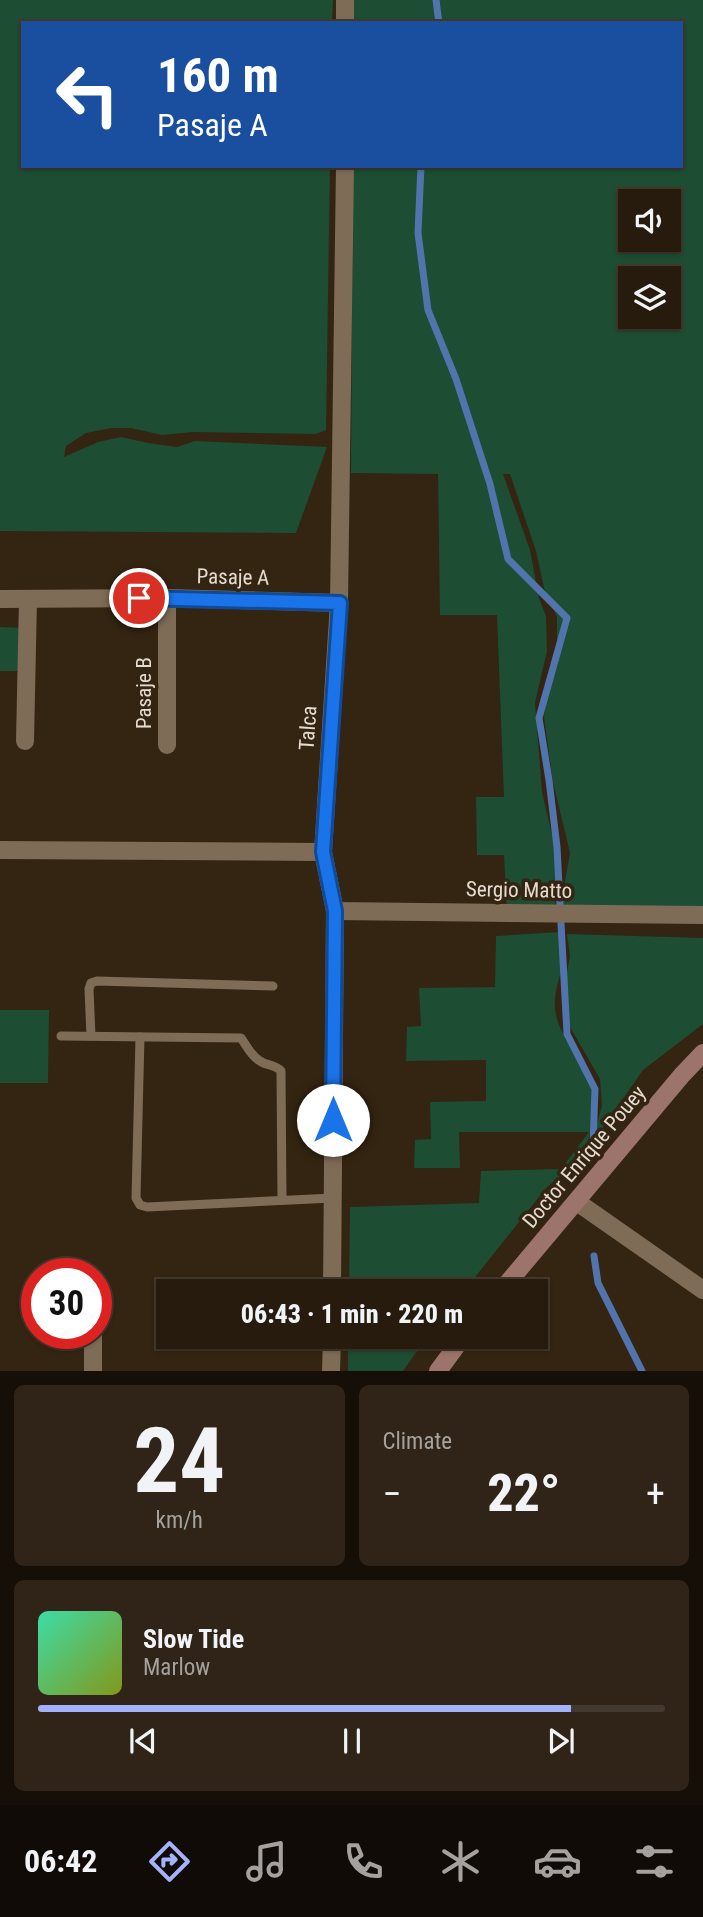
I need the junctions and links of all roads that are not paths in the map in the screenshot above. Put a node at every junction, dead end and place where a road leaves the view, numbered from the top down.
1 (345, 0) edge
2 (345, 21) edge
3 (345, 168) edge
4 (167, 598) junction
5 (0, 599) edge
6 (28, 599) junction
7 (340, 603) junction
8 (25, 741) dead end
9 (167, 745) dead end
10 (0, 850) edge
11 (323, 852) junction
12 (335, 911) junction
13 (703, 915) edge
14 (273, 986) dead end
15 (61, 1036) dead end
16 (91, 1036) junction
17 (140, 1037) junction
18 (703, 1053) edge
19 (333, 1198) junction
20 (282, 1200) junction
21 (577, 1202) junction
22 (332, 1279) edge
23 (511, 1279) edge
24 (703, 1290) edge
25 (93, 1349) edge
26 (332, 1349) edge
27 (454, 1349) edge
28 (93, 1371) edge
29 (331, 1371) edge
30 (438, 1371) edge

1 - 2 street
3 - 7 street, Talca
4 - 6 street, Pasaje A
4 - 7 street, Pasaje A
4 - 9 street, Pasaje B
5 - 6 street, Pasaje A
6 - 8 street
7 - 11 street, Talca
10 - 11 street
11 - 12 street, Talca
12 - 13 street, Sergio Matto
12 - 19 street, Talca
14 - 16 lane
15 - 16 lane
16 - 17 lane
17 - 20 lane
17 - 20 lane
18 - 21 street, Doctor Enrique Pouey
19 - 20 lane
19 - 22 street, Talca
21 - 23 street, Doctor Enrique Pouey
21 - 24 street
25 - 28 street
26 - 29 street
27 - 30 street

